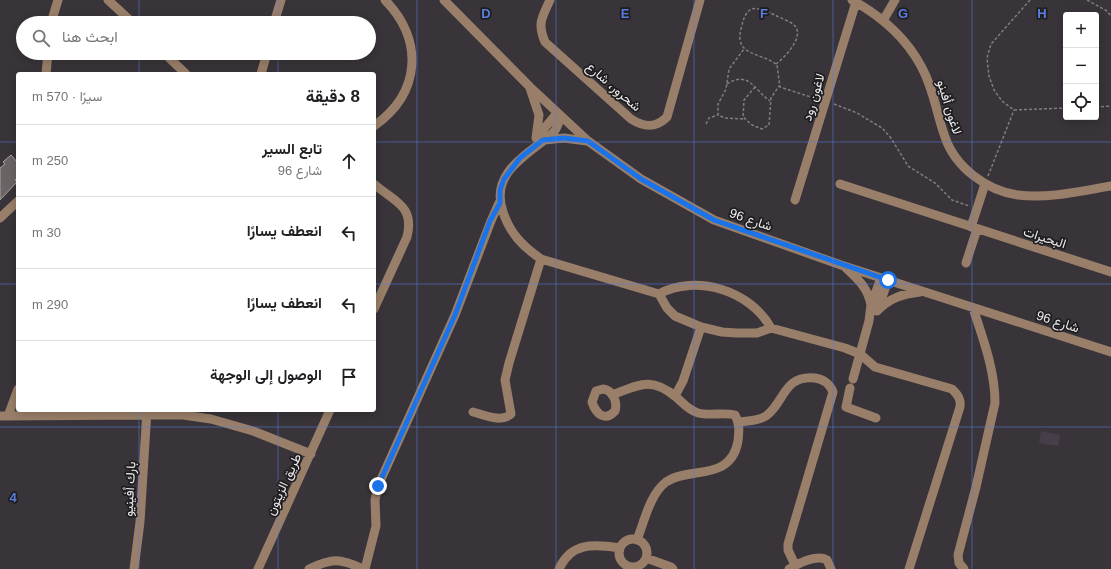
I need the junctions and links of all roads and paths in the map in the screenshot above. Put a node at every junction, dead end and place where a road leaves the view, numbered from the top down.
1 (58, 0) edge
2 (108, 0) edge
3 (281, 0) edge
4 (384, 0) edge
5 (444, 0) edge
6 (550, 0) edge
7 (700, 0) edge
8 (895, 0) edge
9 (1030, 0) edge
10 (1088, 0) edge
11 (854, 1) edge
12 (53, 16) edge
13 (125, 16) edge
14 (276, 16) edge
15 (1111, 16) edge
16 (884, 19) junction
17 (744, 49) junction
18 (47, 60) edge
19 (171, 60) edge
20 (265, 60) edge
21 (776, 64) junction
22 (46, 72) edge
23 (184, 72) edge
24 (262, 72) edge
25 (727, 84) junction
26 (779, 86) junction
27 (530, 87) junction
28 (755, 88) junction
29 (770, 101) junction
30 (825, 102) junction
31 (1111, 106) edge
32 (1099, 107) edge
33 (1063, 108) edge
34 (1014, 110) junction
35 (559, 115) junction
36 (718, 115) junction
37 (743, 119) junction
38 (706, 124) dead end
39 (376, 125) edge
40 (539, 139) junction
41 (588, 141) junction
42 (840, 184) dead end
43 (985, 184) junction
44 (376, 186) edge
45 (1111, 186) edge
46 (795, 200) dead end
47 (500, 203) junction
48 (16, 206) edge
49 (977, 208) junction
50 (0, 218) edge
51 (974, 228) junction
52 (541, 259) junction
53 (966, 263) dead end
54 (841, 265) junction
55 (1111, 272) edge
56 (884, 279) junction
57 (924, 292) junction
58 (659, 294) junction
59 (376, 304) edge
60 (874, 308) junction
61 (973, 308) junction
62 (701, 327) junction
63 (771, 328) junction
64 (1111, 352) edge
65 (860, 354) junction
66 (16, 393) edge
67 (612, 395) dead end
68 (675, 396) junction
69 (147, 412) edge
70 (329, 412) edge
71 (473, 412) dead end
72 (4, 416) edge
73 (876, 418) dead end
74 (739, 422) junction
75 (311, 454) junction
76 (637, 540) junction
77 (620, 548) junction
78 (646, 558) junction
79 (792, 567) edge
80 (134, 569) edge
81 (258, 569) edge
82 (309, 569) edge
83 (364, 569) edge
84 (559, 569) edge
85 (673, 569) edge
86 (831, 569) edge
87 (909, 569) edge
88 (964, 569) edge

1 - 12 street
2 - 13 street
3 - 14 street
4 - 39 street
5 - 27 street, شارع 96
6 - 7 street, شحرور، شارع
8 - 16 street
9 - 34 path
10 - 15 path
11 - 16 street, لاغون أفينو
11 - 30 street, لاغون رود
16 - 43 street, لاغون أفينو
17 - 21 path
17 - 21 path
17 - 25 path
18 - 22 street
19 - 23 street
20 - 24 street
21 - 26 path
25 - 28 path
25 - 36 path
26 - 29 path
26 - 30 path
27 - 35 street, شارع 96
27 - 40 street
28 - 29 path
28 - 37 path
29 - 37 path
30 - 46 street, لاغون رود
30 - 49 path
31 - 32 path
33 - 34 path
34 - 43 path
35 - 40 street
35 - 41 street, شارع 96
36 - 37 path
36 - 38 path
40 - 41 street
40 - 47 street
41 - 54 street, شارع 96
42 - 51 street, البحيرات
43 - 45 street, لاغون أفينو
43 - 49 street
44 - 59 street
47 - 52 street
47 - 83 street
48 - 50 street
49 - 51 street
51 - 53 street
51 - 55 street, البحيرات
52 - 58 street
52 - 71 street
54 - 56 street, شارع 96
54 - 60 street
56 - 57 street, شارع 96
56 - 60 street
57 - 60 street
57 - 61 street, شارع 96
58 - 62 street
58 - 63 street
60 - 65 street
61 - 64 street, شارع 96
61 - 88 street
62 - 63 street
62 - 68 street
63 - 65 street
65 - 73 street
65 - 87 street
66 - 72 street
67 - 68 street
68 - 74 street
69 - 72 street
69 - 75 street
69 - 80 street, بارك أفينيو
70 - 75 street, طريق الزيتون
74 - 76 street
74 - 79 street
75 - 81 street, طريق الزيتون
76 - 77 street
76 - 78 street
77 - 78 street
77 - 84 street
78 - 85 street
79 - 86 street
82 - 83 street

